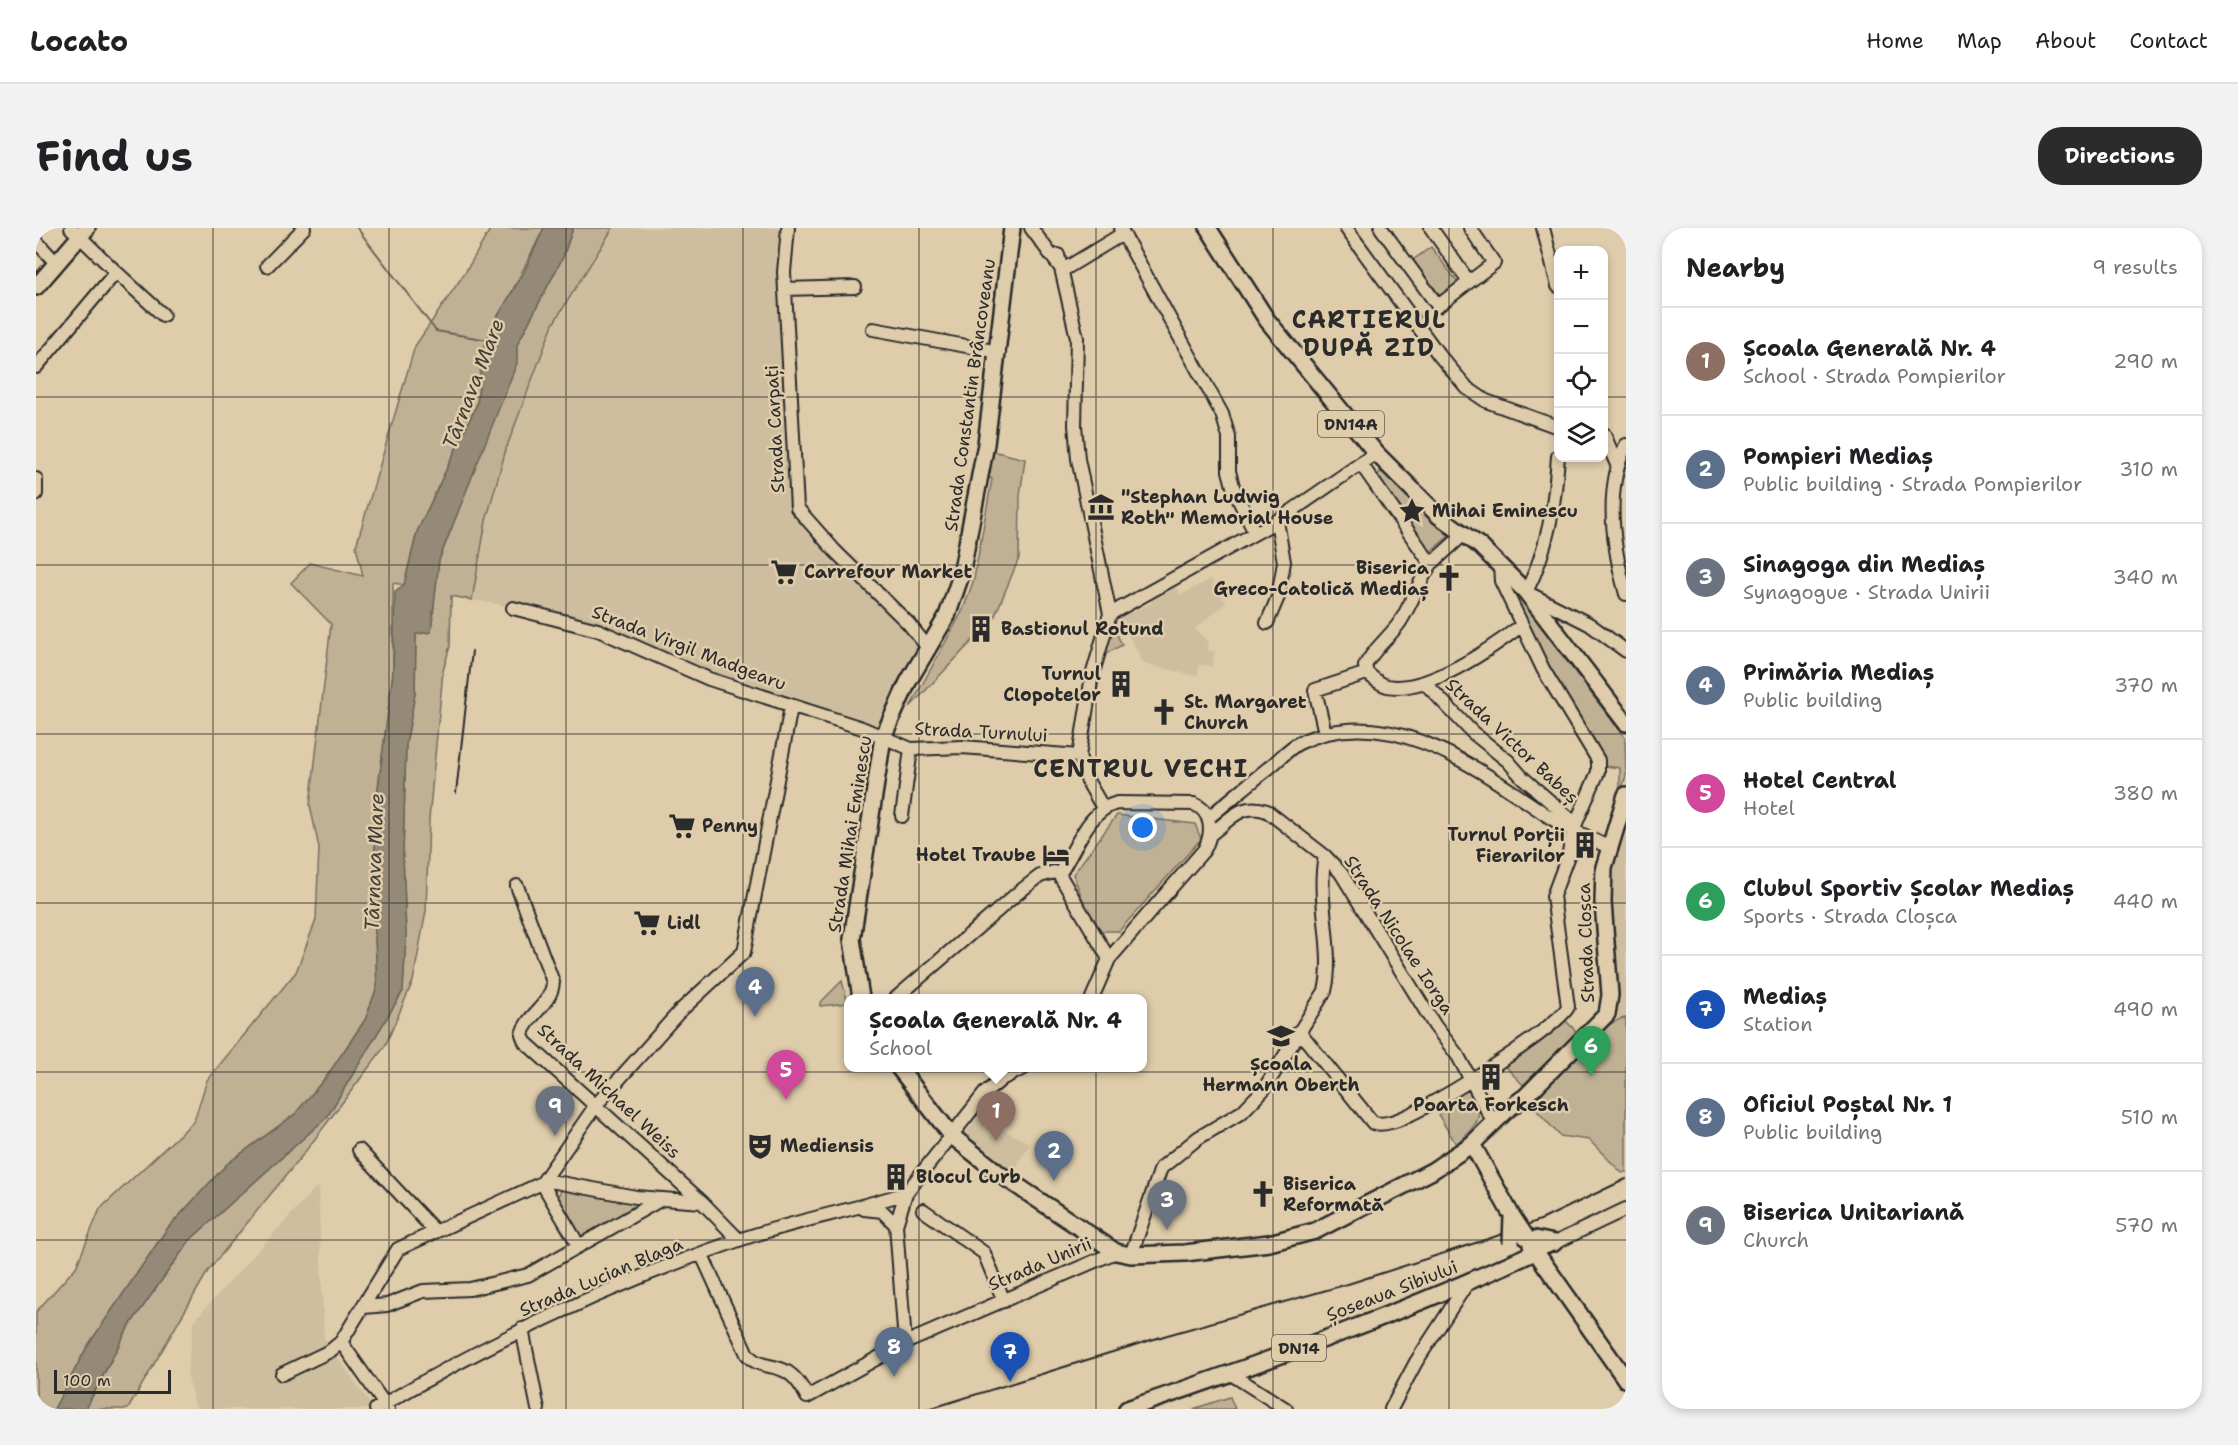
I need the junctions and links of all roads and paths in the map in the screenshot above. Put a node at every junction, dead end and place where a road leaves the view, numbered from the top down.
1 (304, 228) edge
2 (788, 228) edge
3 (1012, 228) edge
4 (1022, 228) edge
5 (1031, 228) edge
6 (1038, 228) edge
7 (1208, 228) edge
8 (1347, 228) edge
9 (1381, 228) edge
10 (1431, 228) edge
11 (1470, 228) edge
12 (1543, 228) edge
13 (1122, 229) edge
14 (79, 231) edge
15 (36, 241) edge
16 (1010, 247) junction
17 (56, 263) junction
18 (267, 266) dead end
19 (1063, 270) junction
20 (1554, 271) edge
21 (116, 272) junction
22 (1469, 282) junction
23 (36, 286) edge
24 (855, 287) dead end
25 (785, 289) junction
26 (163, 315) dead end
27 (873, 329) dead end
28 (999, 351) junction
29 (36, 367) edge
30 (1554, 426) edge
31 (1608, 439) edge
32 (1608, 445) edge
33 (1625, 446) edge
34 (1376, 453) junction
35 (1557, 462) edge
36 (1361, 464) junction
37 (1617, 465) junction
38 (36, 479) edge
39 (36, 494) edge
40 (1277, 521) junction
41 (1256, 533) junction
42 (1464, 534) junction
43 (1431, 564) junction
44 (1500, 565) junction
45 (1526, 592) junction
46 (1626, 594) edge
47 (513, 608) dead end
48 (1110, 614) junction
49 (1267, 623) dead end
50 (1522, 625) junction
51 (929, 649) junction
52 (1626, 651) edge
53 (1367, 674) junction
54 (1425, 683) junction
55 (791, 707) junction
56 (1626, 723) edge
57 (1325, 733) junction
58 (884, 737) junction
59 (911, 748) junction
60 (1079, 756) junction
61 (1626, 795) edge
62 (1103, 808) junction
63 (902, 816) dead end
64 (1208, 818) junction
65 (1571, 829) junction
66 (1211, 834) junction
67 (1608, 847) junction
68 (1324, 856) junction
69 (1059, 874) junction
70 (517, 886) dead end
71 (1109, 959) junction
72 (860, 994) edge
73 (902, 994) edge
74 (1094, 994) edge
75 (1299, 1031) junction
76 (902, 1072) edge
77 (1016, 1072) edge
78 (1471, 1078) junction
79 (1525, 1097) junction
80 (597, 1105) junction
81 (1494, 1123) junction
82 (952, 1136) junction
83 (1475, 1148) junction
84 (359, 1150) dead end
85 (543, 1181) junction
86 (906, 1193) junction
87 (660, 1200) junction
88 (702, 1202) junction
89 (853, 1209) junction
90 (1626, 1209) edge
91 (923, 1210) dead end
92 (1512, 1216) junction
93 (896, 1225) junction
94 (434, 1230) junction
95 (1526, 1237) junction
96 (739, 1240) junction
97 (1554, 1243) junction
98 (579, 1246) junction
99 (1535, 1252) junction
100 (1124, 1254) junction
101 (702, 1255) junction
102 (1500, 1268) junction
103 (1468, 1282) junction
104 (1004, 1300) junction
105 (364, 1307) junction
106 (522, 1329) junction
107 (341, 1342) junction
108 (905, 1343) junction
109 (282, 1374) dead end
110 (1231, 1374) junction
111 (1626, 1380) edge
112 (383, 1407) edge
113 (538, 1409) edge
114 (1127, 1409) edge
115 (1286, 1409) edge
116 (1391, 1409) edge

1 - 18 street
2 - 25 street, Strada Carpați
3 - 16 main road, Strada Constantin Brâncoveanu
4 - 16 main road, Strada Constantin Brâncoveanu
5 - 19 street
6 - 19 street
7 - 34 main road, DN14A
8 - 30 street
9 - 22 street
10 - 22 street
11 - 22 street
12 - 20 street
13 - 19 street
13 - 41 street
14 - 17 main road
14 - 21 street
15 - 17 street
16 - 28 main road, Strada Constantin Brâncoveanu
17 - 23 main road
19 - 48 street
21 - 26 street
21 - 29 street
24 - 25 street
25 - 51 street, Strada Carpați
27 - 28 street
28 - 51 main road, Strada Constantin Brâncoveanu
31 - 33 street
32 - 37 street
33 - 37 street
34 - 36 street
34 - 42 main road, DN14A
35 - 45 street
36 - 40 street
36 - 43 street
37 - 46 street
38 - 39 street
40 - 41 street
40 - 49 street
41 - 48 street
42 - 43 street
42 - 44 main road, DN14A
43 - 53 street
44 - 45 main road, DN14A
44 - 50 street
45 - 52 street
45 - 56 main road, DN14A
47 - 55 street, Strada Virgil Madgearu
48 - 60 street
50 - 54 street
50 - 65 street
51 - 58 main road, Strada Mihai Eminescu
53 - 54 street
53 - 57 street
54 - 65 street, Strada Victor Babeș
55 - 58 street, Strada Virgil Madgearu
55 - 80 street
57 - 64 street
57 - 65 street
58 - 59 street, Strada Turnului
58 - 72 main road, Strada Mihai Eminescu
59 - 60 street, Strada Turnului
59 - 63 street
60 - 62 street
61 - 67 main road, Strada Cloșca
62 - 64 street
62 - 69 street
64 - 66 street
65 - 67 street
65 - 78 street
66 - 68 street, Strada Nicolae Iorga
66 - 71 street
67 - 79 main road, Strada Cloșca
68 - 75 street
68 - 78 street, Strada Nicolae Iorga
69 - 71 street
69 - 73 street
70 - 80 street, Strada Michael Weiss
71 - 74 street
75 - 78 street
75 - 100 street
76 - 82 main road
77 - 82 street
78 - 81 street, Strada Nicolae Iorga
79 - 81 main road, Strada Cloșca
79 - 83 main road
80 - 85 street
80 - 88 street, Strada Michael Weiss
81 - 83 main road, Strada Cloșca
82 - 86 street
82 - 100 main road
83 - 92 main road
83 - 100 main road, Strada Unirii
84 - 94 street
85 - 87 street
85 - 94 street
85 - 98 street
86 - 89 street, Strada Lucian Blaga
86 - 93 street
87 - 88 street
87 - 98 street
88 - 96 street, Strada Michael Weiss
89 - 93 street, Strada Lucian Blaga
89 - 96 street, Strada Lucian Blaga
90 - 97 street
91 - 104 street
92 - 95 main road, bridge
92 - 102 main road, bridge
93 - 108 street
94 - 105 street
95 - 97 main road
95 - 99 main road
96 - 101 street, Strada Lucian Blaga
97 - 99 street
98 - 105 street
99 - 102 main road, Șoseaua Sibiului / DN14
99 - 111 main road
100 - 104 street, Strada Unirii
101 - 106 street, Strada Lucian Blaga
101 - 108 street, Strada Unirii
102 - 103 main road, Șoseaua Sibiului / DN14
103 - 110 main road, Șoseaua Sibiului / DN14
103 - 116 street
104 - 108 street, Strada Unirii
105 - 107 street
106 - 112 street, Strada Lucian Blaga
106 - 113 street
107 - 109 street
107 - 112 street
110 - 114 main road, Șoseaua Sibiului / DN14
110 - 115 street

